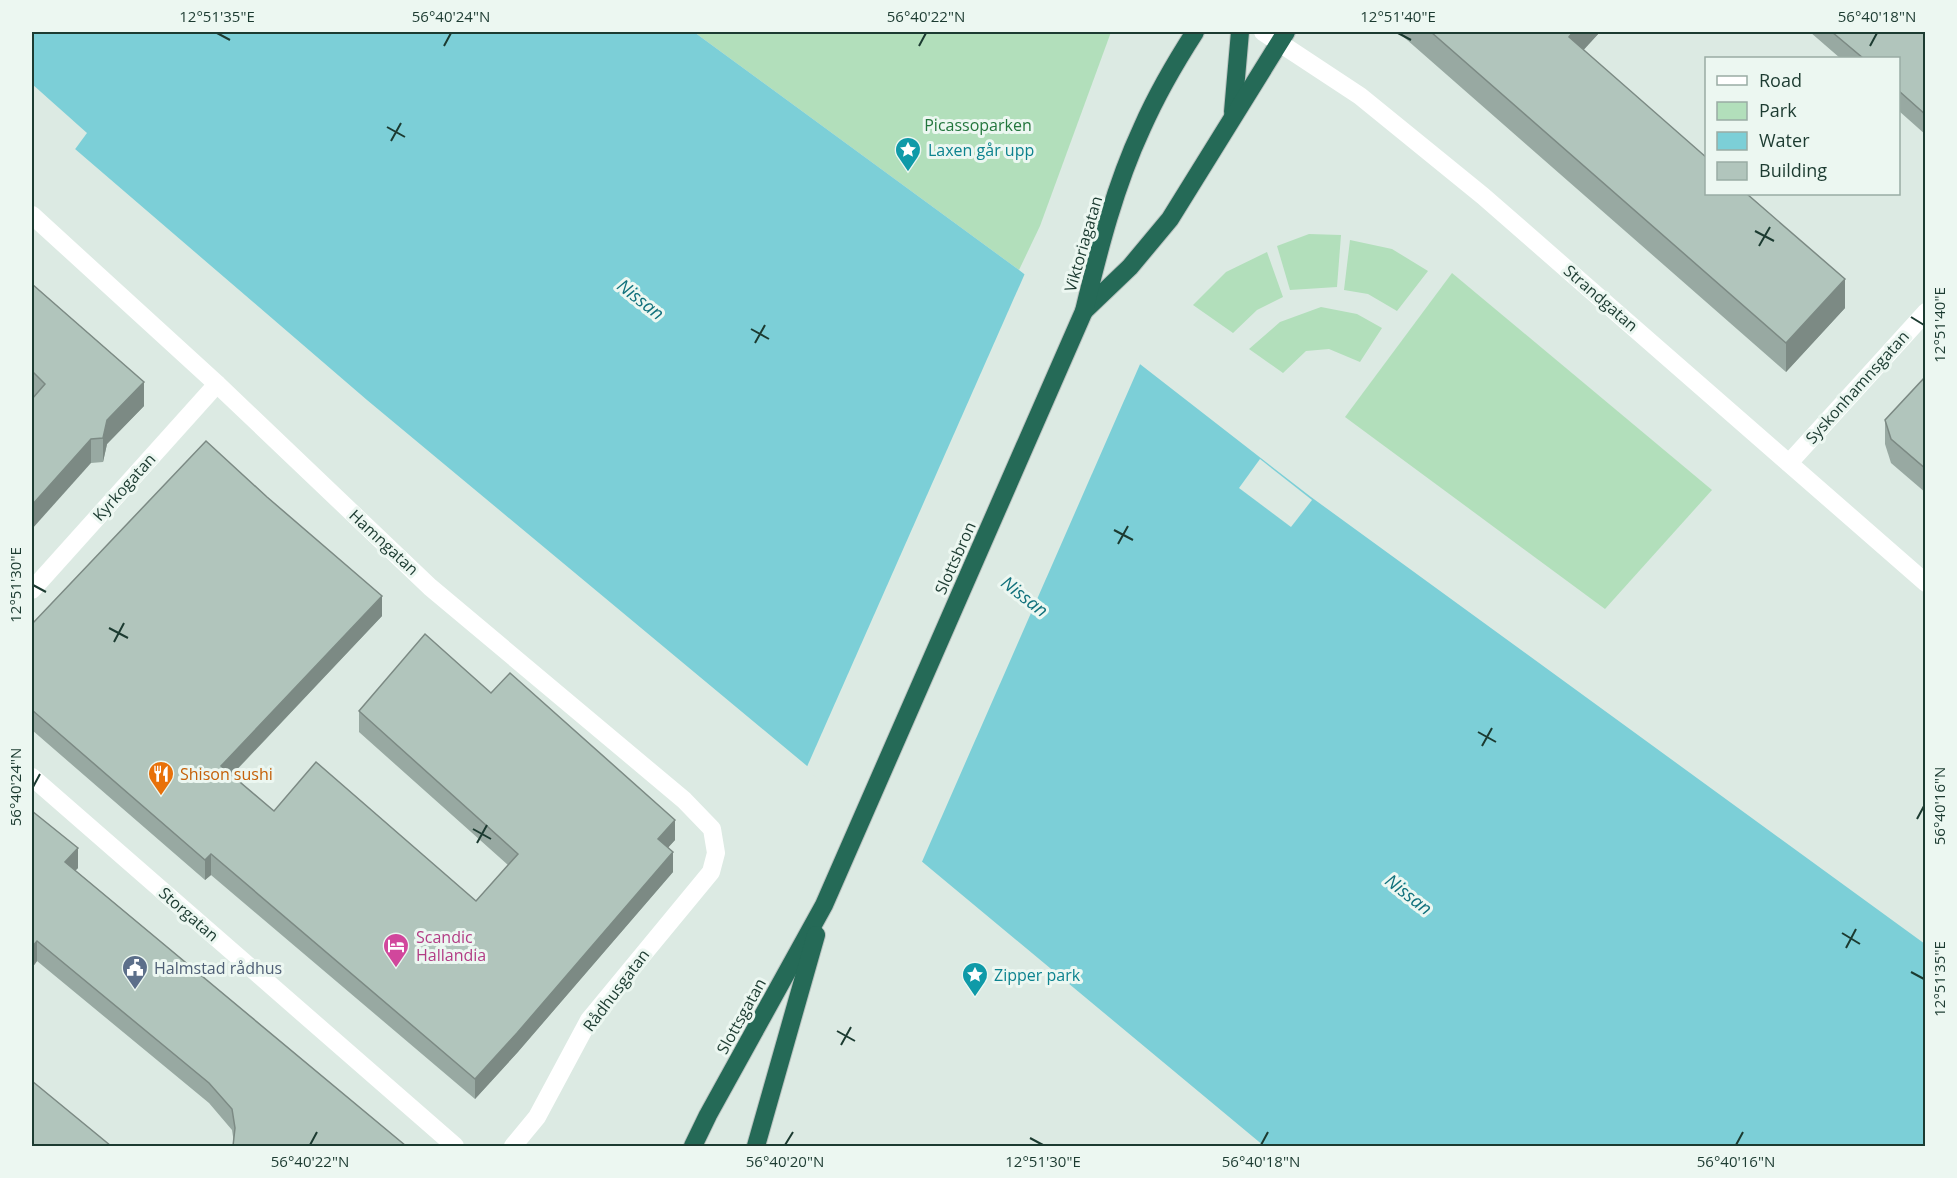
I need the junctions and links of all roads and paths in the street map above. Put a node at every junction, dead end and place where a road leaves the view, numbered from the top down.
1 (1195, 32) edge
2 (1240, 32) edge
3 (1263, 32) edge
4 (1282, 36) edge
5 (1233, 116) junction
6 (32, 215) edge
7 (1084, 311) junction
8 (1926, 312) edge
9 (217, 384) junction
10 (1789, 463) junction
11 (1926, 582) edge
12 (32, 590) edge
13 (32, 777) edge
14 (862, 820) joint
15 (711, 872) joint
16 (824, 904) junction
17 (455, 1146) edge
18 (513, 1146) edge
19 (693, 1146) edge
20 (756, 1146) edge

1 - 7 highway, Viktoriagatan
2 - 5 highway, Viktoriagatan
3 - 4 street, Strandgatan
4 - 5 highway, Viktoriagatan
4 - 10 street, Strandgatan
5 - 7 highway, Viktoriagatan
6 - 9 street, Hamngatan
7 - 14 highway, Slottsbron
8 - 10 street, Syskonhamnsgatan
9 - 12 street, Kyrkogatan
9 - 15 street, Hamngatan
10 - 11 street, Strandgatan
13 - 17 street, Storgatan
14 - 16 highway, Slottsgatan
15 - 18 street, Rådhusgatan
16 - 19 highway, Slottsgatan
16 - 20 highway, Slottsgatan

